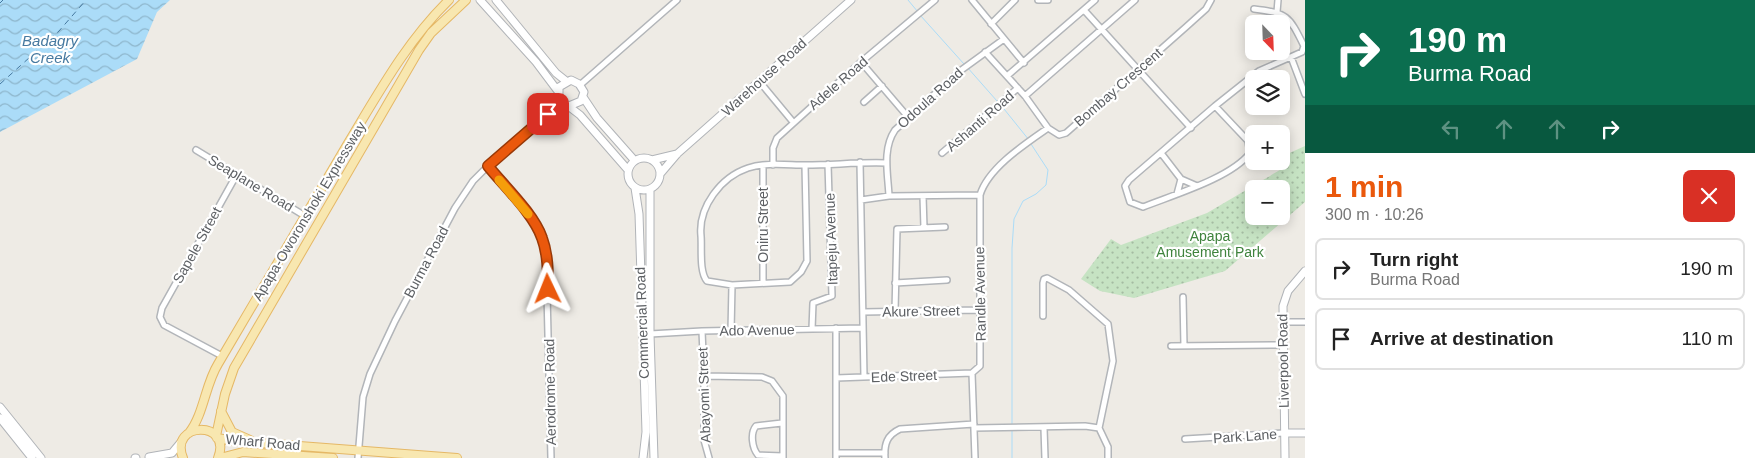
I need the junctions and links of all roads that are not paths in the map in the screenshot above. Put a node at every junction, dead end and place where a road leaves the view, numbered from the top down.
1 (449, 0) edge
2 (466, 0) edge
3 (480, 0) edge
4 (496, 0) edge
5 (678, 0) edge
6 (851, 0) edge
7 (935, 0) edge
8 (972, 0) edge
9 (1015, 0) edge
10 (1038, 0) edge
11 (1048, 0) edge
12 (1096, 0) edge
13 (1135, 0) edge
14 (1210, 0) edge
15 (1278, 0) edge
16 (1254, 9) dead end
17 (1084, 10) junction
18 (1278, 12) junction
19 (991, 24) junction
20 (1102, 29) junction
21 (1004, 39) junction
22 (985, 52) junction
23 (1291, 57) junction
24 (861, 62) junction
25 (1024, 63) junction
26 (1138, 69) junction
27 (1007, 76) junction
28 (566, 81) junction
29 (759, 81) junction
30 (580, 85) junction
31 (882, 86) junction
32 (1018, 88) junction
33 (558, 90) junction
34 (1305, 94) edge
35 (1025, 96) junction
36 (583, 97) junction
37 (864, 102) dead end
38 (561, 103) junction
39 (569, 106) junction
40 (1214, 106) junction
41 (908, 117) junction
42 (793, 122) junction
43 (1048, 128) junction
44 (1190, 128) junction
45 (196, 150) dead end
46 (942, 153) dead end
47 (1160, 153) junction
48 (676, 154) junction
49 (652, 160) junction
50 (634, 161) junction
51 (860, 162) junction
52 (886, 162) junction
53 (828, 164) junction
54 (773, 165) junction
55 (805, 165) junction
56 (488, 166) junction
57 (762, 167) junction
58 (628, 170) junction
59 (237, 174) junction
60 (660, 174) junction
61 (1180, 179) junction
62 (1198, 186) junction
63 (635, 188) junction
64 (650, 189) junction
65 (1177, 194) junction
66 (890, 196) junction
67 (923, 196) junction
68 (980, 196) junction
69 (861, 200) junction
70 (305, 216) junction
71 (946, 227) dead end
72 (924, 228) junction
73 (1305, 271) edge
74 (946, 280) dead end
75 (763, 282) junction
76 (896, 283) junction
77 (732, 284) junction
78 (1183, 297) dead end
79 (979, 310) junction
80 (896, 311) junction
81 (863, 312) junction
82 (1042, 316) dead end
83 (1283, 322) junction
84 (1305, 322) edge
85 (836, 328) junction
86 (863, 328) junction
87 (812, 329) junction
88 (702, 331) junction
89 (732, 331) junction
90 (650, 334) junction
91 (1282, 345) junction
92 (1171, 346) dead end
93 (1184, 346) junction
94 (222, 356) junction
95 (972, 373) junction
96 (704, 376) junction
97 (864, 377) junction
98 (836, 378) junction
99 (0, 407) edge
100 (221, 411) junction
101 (0, 418) edge
102 (782, 424) junction
103 (974, 426) junction
104 (1044, 428) junction
105 (1099, 428) junction
106 (189, 433) junction
107 (1284, 433) junction
108 (1305, 433) edge
109 (217, 437) junction
110 (1185, 439) dead end
111 (182, 440) junction
112 (254, 442) junction
113 (359, 449) junction
114 (836, 456) edge
115 (885, 456) edge
116 (149, 457) dead end
117 (783, 457) edge
118 (32, 458) edge
119 (42, 458) edge
120 (183, 458) edge
121 (219, 458) edge
122 (333, 458) edge
123 (358, 458) edge
124 (458, 458) edge
125 (551, 458) edge
126 (644, 458) edge
127 (654, 458) edge
128 (709, 458) edge
129 (975, 458) edge
130 (1045, 458) edge
131 (1108, 458) edge
132 (1285, 458) edge

1 - 70 main road, Apapa-Oworonshoki Expressway
2 - 100 main road, Apapa-Oworonshoki Expressway
3 - 33 main road
4 - 28 main road
5 - 30 street
6 - 29 main road, Warehouse Road
7 - 24 street, Adele Road
8 - 19 street
9 - 19 street
10 - 11 street
12 - 17 street
13 - 20 street
14 - 26 street, Bombay Crescent
15 - 18 street
16 - 18 street
17 - 20 street
17 - 25 street
18 - 23 street
19 - 21 street
20 - 26 street
20 - 35 street
21 - 22 street, Odoula Road
21 - 25 street
22 - 27 street
22 - 41 street, Odoula Road
23 - 34 street
23 - 40 street
24 - 31 street
24 - 42 street, Adele Road
25 - 27 street
26 - 43 street, Bombay Crescent
26 - 44 street
27 - 32 street
28 - 30 main road
28 - 33 main road
29 - 42 street
29 - 48 main road, Warehouse Road
30 - 36 main road
31 - 37 street
31 - 41 street
32 - 35 street
32 - 46 street, Ashanti Road
33 - 38 main road
35 - 43 street
36 - 39 main road
36 - 50 main road
38 - 39 main road
38 - 56 street, Burma Road
39 - 58 main road
40 - 44 street
40 - 62 street
41 - 52 street, Odoula Road
42 - 54 street, Adele Road
43 - 68 street, Randle Avenue
44 - 47 street
45 - 59 street, Seaplane Road
47 - 61 street
47 - 65 street
48 - 49 main road, Warehouse Road
48 - 60 main road, Warehouse Road
49 - 50 main road
49 - 60 main road
50 - 58 main road
51 - 52 street
51 - 53 street
51 - 69 street
52 - 66 street, Odoula Road
53 - 55 street
53 - 87 street, Itapeju Avenue
54 - 55 street
54 - 57 street
55 - 75 street
56 - 113 street, Burma Road
56 - 125 street, Aerodrome Road
57 - 75 street, Oniru Street
57 - 77 street
58 - 63 main road
59 - 70 street, Seaplane Road
59 - 94 street, Sapele Street
60 - 64 main road
61 - 62 street
61 - 65 street
62 - 65 street
63 - 64 main road
63 - 126 main road, Commercial Road
64 - 90 main road, Commercial Road
66 - 67 street
66 - 69 street
67 - 68 street
67 - 72 street
68 - 79 street, Randle Avenue
69 - 81 street
70 - 94 main road, Apapa-Oworonshoki Expressway
71 - 72 street
72 - 76 street
73 - 83 main road, Liverpool Road
74 - 76 street
75 - 77 street
76 - 80 street
77 - 89 street
78 - 93 street
79 - 80 street, Akure Street
79 - 95 street, Randle Avenue
80 - 81 street, Akure Street
81 - 86 street
82 - 105 street
83 - 84 street
83 - 91 main road, Liverpool Road
85 - 86 street, Ado Avenue
85 - 87 street, Ado Avenue
85 - 98 street
86 - 97 street
87 - 89 street, Ado Avenue
88 - 89 street, Ado Avenue
88 - 90 street, Ado Avenue
88 - 96 street, Abayomi Street
90 - 127 main road, Commercial Road
91 - 93 street
91 - 107 main road, Liverpool Road
92 - 93 street
94 - 106 main road, Apapa-Oworonshoki Expressway
95 - 97 street, Ede Street
95 - 103 street, Randle Avenue
96 - 102 street
96 - 128 street, Abayomi Street
97 - 98 street, Ede Street
98 - 114 street
99 - 119 main road
100 - 109 main road, Apapa-Oworonshoki Expressway
100 - 112 main road
101 - 118 main road
102 - 117 street
102 - 117 street
103 - 104 street
103 - 115 street
103 - 129 street, Randle Avenue
104 - 105 street
104 - 130 street
105 - 131 street
106 - 109 main road, Wharf Road
106 - 111 main road, Apapa-Oworonshoki Expressway
107 - 108 main road, Park Lane
107 - 110 street, Park Lane
107 - 132 main road, Liverpool Road
109 - 112 main road, Wharf Road
109 - 121 main road, Apapa-Oworonshoki Expressway
111 - 116 main road
111 - 120 main road
112 - 113 main road, Wharf Road
113 - 123 street, Burma Road
113 - 124 main road, Wharf Road
114 - 115 street
121 - 122 main road, Wharf Road

